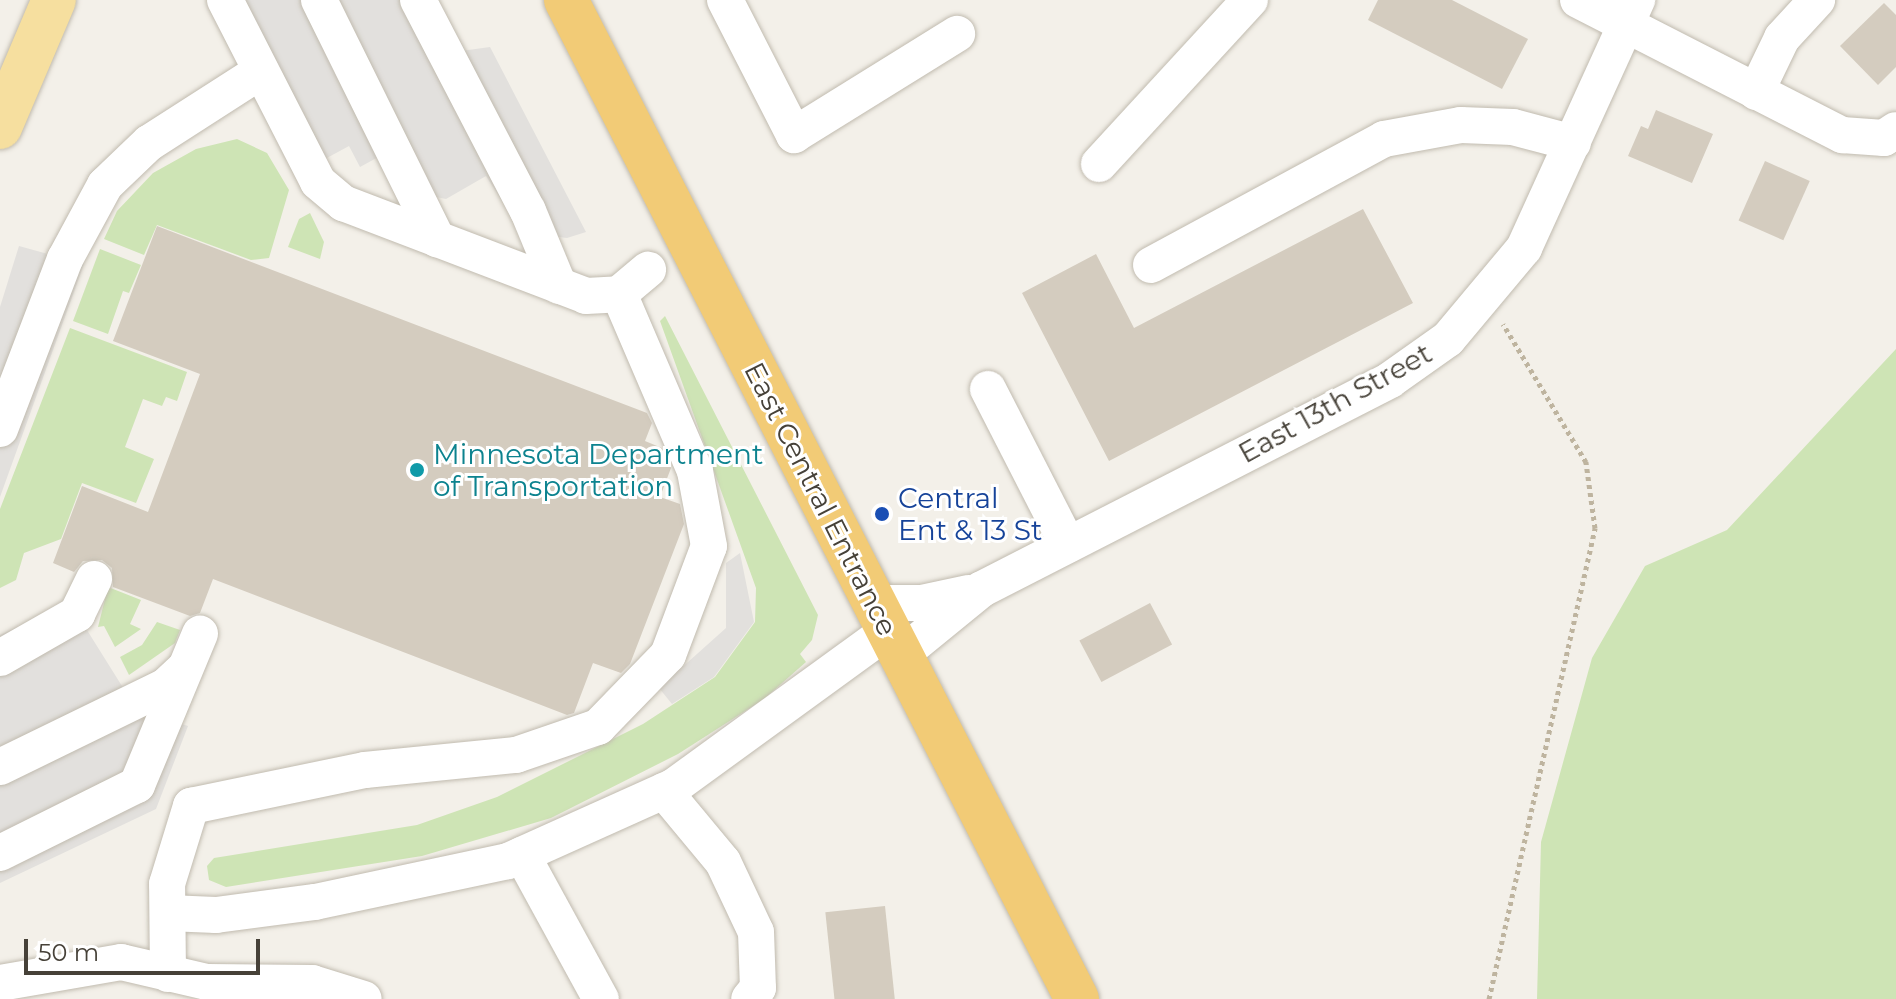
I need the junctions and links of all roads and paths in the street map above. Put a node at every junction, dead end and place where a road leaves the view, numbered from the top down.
1 (54, 0) edge
2 (225, 0) edge
3 (319, 0) edge
4 (418, 0) edge
5 (566, 0) edge
6 (725, 0) edge
7 (1250, 0) edge
8 (1578, 0) edge
9 (1817, 0) edge
10 (1631, 12) edge
11 (957, 34) dead end
12 (261, 71) junction
13 (1756, 92) junction
14 (0, 127) edge
15 (1890, 134) edge
16 (1573, 143) junction
17 (1099, 164) dead end
18 (437, 239) junction
19 (1151, 265) dead end
20 (648, 270) dead end
21 (559, 286) junction
22 (619, 294) junction
23 (1487, 300) junction
24 (988, 389) dead end
25 (0, 429) edge
26 (1068, 545) junction
27 (94, 579) dead end
28 (982, 589) junction
29 (888, 630) junction
30 (200, 634) dead end
31 (0, 658) edge
32 (186, 667) junction
33 (0, 767) edge
34 (664, 791) junction
35 (0, 853) edge
36 (522, 855) junction
37 (168, 913) junction
38 (168, 974) junction
39 (0, 983) edge
40 (364, 999) edge
41 (601, 999) edge
42 (749, 999) edge
43 (1077, 999) edge
44 (1489, 999) edge

1 - 14 main road
2 - 12 street
3 - 18 street
4 - 21 street
5 - 29 highway, East Central Entrance
6 - 11 street
7 - 17 street
8 - 10 street
9 - 13 street
10 - 13 street
10 - 16 street, East 13th Street
12 - 18 street
12 - 25 street
13 - 15 street
16 - 19 street
16 - 23 street, East 13th Street
18 - 21 street
20 - 22 street
21 - 22 street
22 - 37 street
23 - 26 street, East 13th Street
23 - 44 path
24 - 26 street
26 - 28 street, East 13th Street
27 - 31 street
28 - 29 street, East 13th Street
28 - 29 street, East 13th Street
29 - 34 street
29 - 43 highway, East Central Entrance
30 - 32 street
32 - 33 street
32 - 35 street
34 - 36 street
34 - 42 street
36 - 37 street
36 - 41 street
37 - 38 street
38 - 39 street
38 - 40 street

